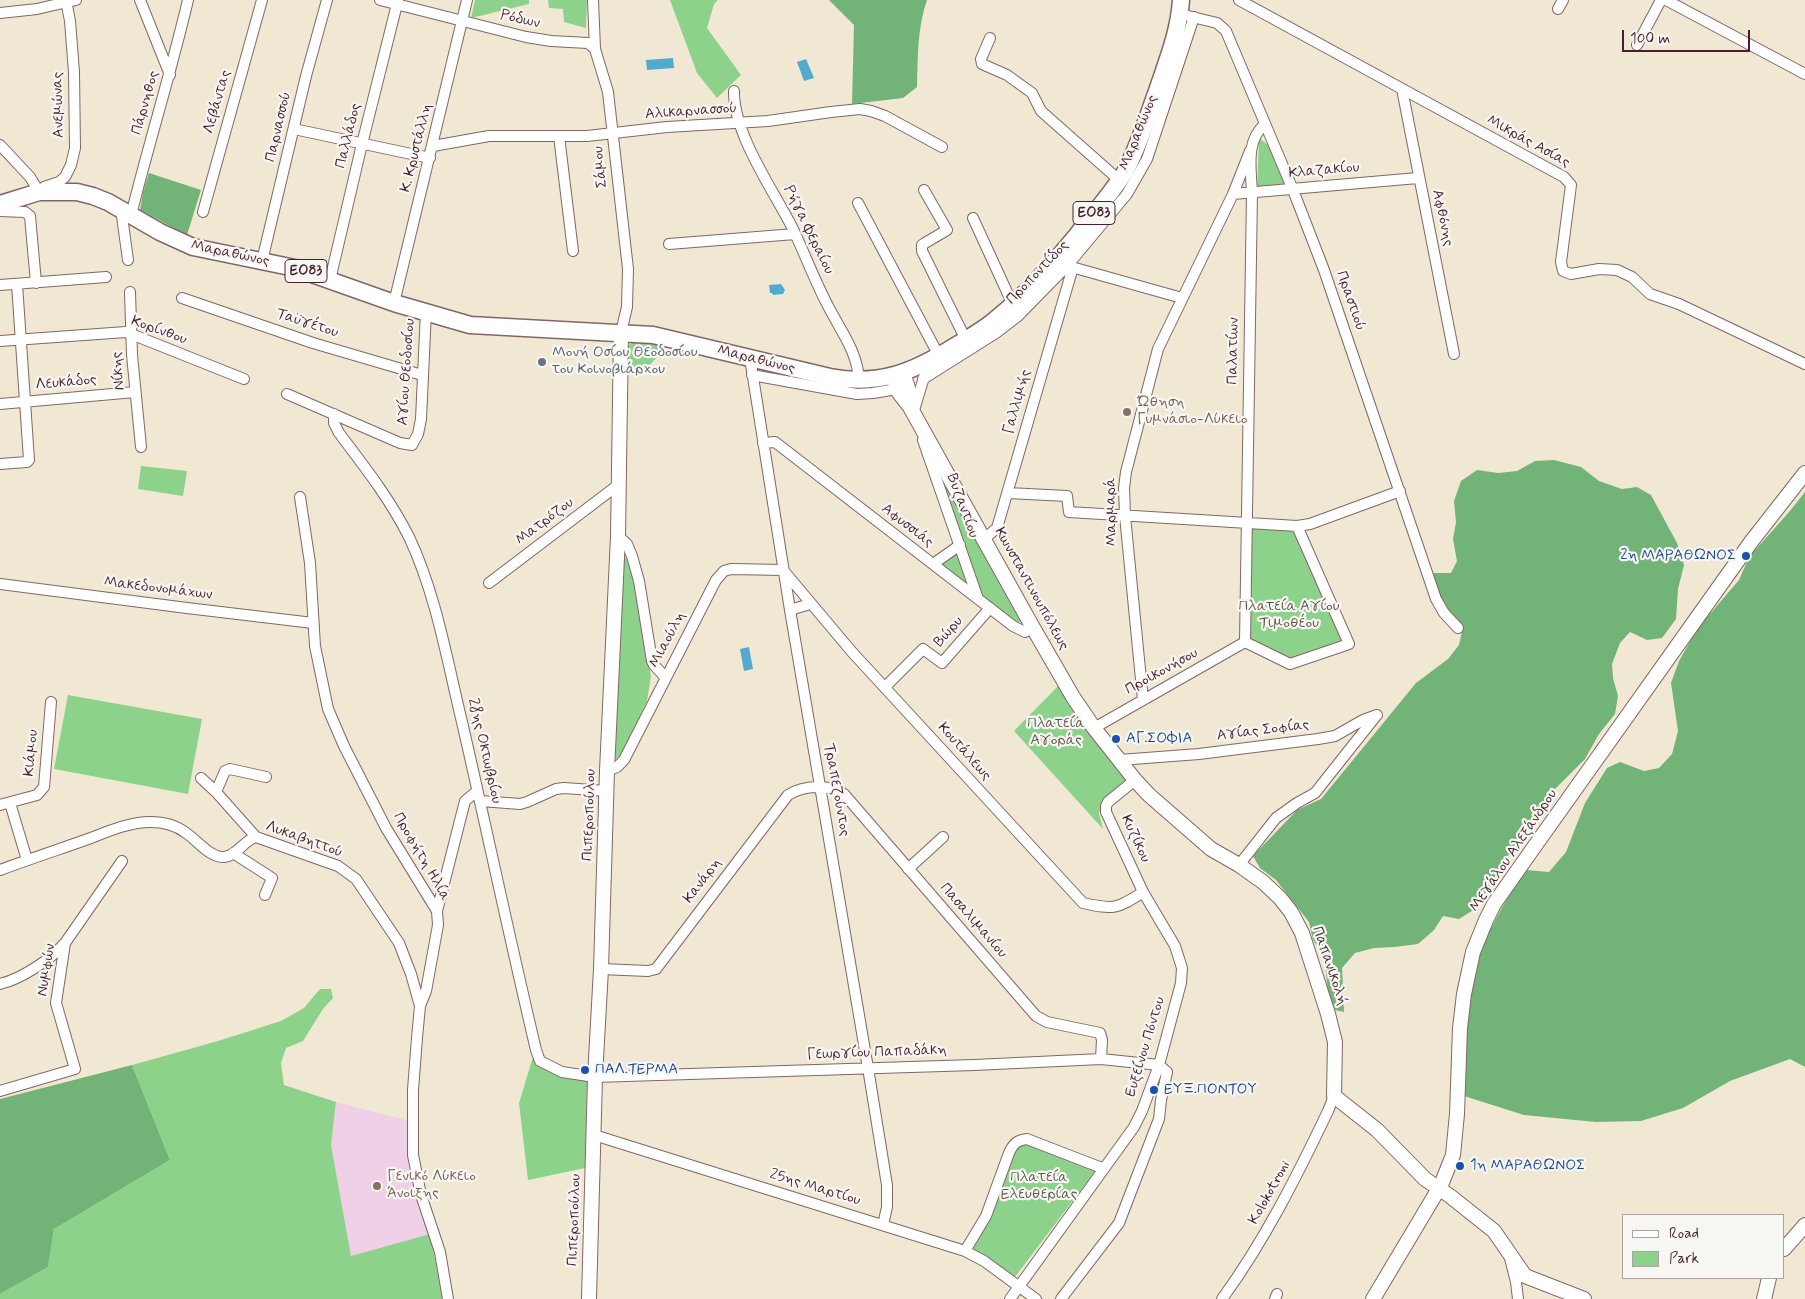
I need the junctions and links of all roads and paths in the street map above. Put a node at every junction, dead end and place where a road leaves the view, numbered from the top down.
1 (140, 0) edge
2 (188, 0) edge
3 (262, 0) edge
4 (327, 0) edge
5 (380, 0) edge
6 (467, 0) edge
7 (593, 0) edge
8 (1239, 0) edge
9 (1661, 0) edge
10 (1666, 0) edge
11 (70, 1) edge
12 (398, 2) edge
13 (1185, 10) edge
14 (0, 13) edge
15 (462, 21) junction
16 (990, 38) dead end
17 (1637, 45) dead end
18 (595, 49) junction
19 (1805, 74) edge
20 (170, 75) junction
21 (1402, 89) junction
22 (734, 91) dead end
23 (1419, 99) junction
24 (1406, 112) junction
25 (740, 123) junction
26 (1265, 124) junction
27 (294, 129) junction
28 (612, 134) junction
29 (559, 136) junction
30 (362, 144) junction
31 (0, 145) edge
32 (433, 146) junction
33 (942, 147) dead end
34 (1250, 151) junction
35 (430, 158) junction
36 (1418, 178) junction
37 (1119, 180) junction
38 (924, 190) dead end
39 (1294, 190) junction
40 (39, 192) junction
41 (1252, 193) junction
42 (1233, 194) junction
43 (858, 203) dead end
44 (0, 204) edge
45 (0, 211) edge
46 (126, 212) junction
47 (203, 212) dead end
48 (973, 218) dead end
49 (795, 234) junction
50 (669, 244) dead end
51 (573, 251) dead end
52 (128, 260) dead end
53 (262, 261) junction
54 (1070, 266) junction
55 (106, 278) dead end
56 (330, 280) junction
57 (36, 283) junction
58 (17, 284) junction
59 (0, 286) edge
60 (130, 292) dead end
61 (182, 298) dead end
62 (1182, 298) junction
63 (394, 303) junction
64 (1013, 305) junction
65 (426, 311) junction
66 (621, 332) junction
67 (131, 333) junction
68 (21, 339) junction
69 (966, 340) junction
70 (0, 341) edge
71 (1454, 354) dead end
72 (750, 358) junction
73 (936, 358) junction
74 (1805, 364) edge
75 (422, 375) junction
76 (752, 375) junction
77 (244, 379) dead end
78 (923, 379) junction
79 (859, 380) junction
80 (898, 380) junction
81 (135, 392) junction
82 (287, 394) dead end
83 (25, 402) junction
84 (0, 404) edge
85 (334, 414) junction
86 (913, 414) junction
87 (763, 443) junction
88 (141, 446) dead end
89 (0, 464) edge
90 (1805, 473) edge
91 (618, 485) junction
92 (1400, 491) junction
93 (1008, 494) junction
94 (300, 496) dead end
95 (1124, 516) junction
96 (1246, 524) junction
97 (1297, 526) junction
98 (618, 536) junction
99 (984, 539) junction
100 (960, 545) junction
101 (933, 564) junction
102 (783, 570) junction
103 (489, 583) dead end
104 (0, 584) edge
105 (979, 600) junction
106 (810, 604) junction
107 (990, 608) junction
108 (790, 610) junction
109 (313, 623) junction
110 (1032, 626) junction
111 (1458, 628) dead end
112 (1245, 642) junction
113 (665, 678) junction
114 (885, 687) junction
115 (1143, 700) junction
116 (51, 702) dead end
117 (1094, 728) junction
118 (1119, 760) junction
119 (607, 771) junction
120 (266, 776) dead end
121 (200, 778) dead end
122 (1135, 780) junction
123 (820, 787) junction
124 (607, 791) junction
125 (216, 792) junction
126 (479, 796) junction
127 (5, 804) edge
128 (256, 837) junction
129 (943, 837) dead end
130 (233, 853) junction
131 (27, 860) junction
132 (122, 860) dead end
133 (1239, 865) junction
134 (0, 870) edge
135 (908, 870) junction
136 (1143, 892) junction
137 (265, 894) dead end
138 (437, 911) junction
139 (65, 943) junction
140 (601, 969) junction
141 (0, 984) edge
142 (420, 1006) junction
143 (1101, 1059) junction
144 (1159, 1065) junction
145 (868, 1068) junction
146 (595, 1077) junction
147 (0, 1090) edge
148 (1334, 1096) junction
149 (594, 1135) junction
150 (1102, 1168) junction
151 (1439, 1189) junction
152 (1805, 1225) edge
153 (883, 1226) junction
154 (1785, 1248) edge
155 (965, 1251) junction
156 (1508, 1251) junction
157 (1769, 1279) edge
158 (1019, 1286) junction
159 (448, 1299) edge
160 (589, 1299) edge
161 (1010, 1299) edge
162 (1036, 1299) edge
163 (1061, 1299) edge
164 (1222, 1299) edge
165 (1373, 1299) edge
166 (1518, 1299) edge
167 (1584, 1299) edge
168 (1764, 1299) edge

1 - 20 street
2 - 20 street, Πάρνηθος
3 - 47 street, Λεβάντας
4 - 27 street, Παρνασσού
5 - 12 street, Ρόδων
6 - 15 street, Κ. Κρυστάλλη
7 - 18 street, Σάμου
8 - 21 street, Μικράς Ασίας
9 - 17 street
10 - 19 street
11 - 14 street
11 - 40 street, Ανεμώνας
12 - 15 street, Ρόδων
12 - 30 street, Παλλάδος
13 - 26 street, Πραστιού
13 - 37 main road, Μαραθώνος / ΕΟ83
13 - 54 street, Προποντίδος
15 - 18 street, Ρόδων
15 - 32 street, Κ. Κρυστάλλη
16 - 37 street
18 - 28 street, Σάμου
20 - 46 street, Πάρνηθος
21 - 23 street, Μικράς Ασίας
21 - 24 street, Αφθόνης
22 - 25 street, Ρήγα Φεραίου
23 - 24 street
23 - 74 street, Μικράς Ασίας
24 - 36 street, Αφθόνης
25 - 28 street, Αλικαρνασσού
25 - 33 street, Αλικαρνασσού
25 - 49 street, Ρήγα Φεραίου
26 - 34 street, Παλατίων
26 - 39 street, Πραστιού
27 - 30 street
27 - 53 street, Παρνασσού
28 - 29 street, Αλικαρνασσού
28 - 66 street, Σάμου
29 - 32 street, Αλικαρνασσού
29 - 51 street
30 - 35 street
30 - 56 street, Παλλάδος
31 - 40 street
32 - 35 street, Κ. Κρυστάλλη
34 - 41 street, Παλατίων
34 - 42 street, Μαρμαρά
35 - 63 street, Κ. Κρυστάλλη
36 - 39 street, Κλαζακίου
36 - 71 street, Αφθόνης
37 - 64 main road, Μαραθώνος / ΕΟ83
38 - 69 street
39 - 41 street, Κλαζακίου
39 - 92 street, Πραστιού
40 - 44 main road, Μαραθώνος / ΕΟ83
40 - 46 main road, Μαραθώνος / ΕΟ83
41 - 42 street, Κλαζακίου
41 - 96 street, Παλατίων
42 - 62 street, Μαρμαρά
43 - 73 street
45 - 57 street
46 - 52 street
46 - 53 main road, Μαραθώνος / ΕΟ83
48 - 64 street
49 - 50 street
49 - 79 street, Ρήγα Φεραίου
53 - 56 main road, Μαραθώνος / ΕΟ83
54 - 62 street
54 - 78 street, Προποντίδος
54 - 93 street, Γαλλιμής
55 - 57 street
56 - 63 main road, Μαραθώνος / ΕΟ83
57 - 58 street
58 - 59 street
58 - 68 street
60 - 67 street, Νίκης
61 - 75 street, Ταϋγέτου
62 - 95 street, Μαρμαρά
63 - 65 main road, Μαραθώνος / ΕΟ83
64 - 69 main road, Μαραθώνος / ΕΟ83
65 - 66 main road, Μαραθώνος / ΕΟ83
65 - 75 street, Αγίου Θεοδοσίου
66 - 72 main road, Μαραθώνος / ΕΟ83
66 - 91 street, Πιπεροπούλου
67 - 68 street, Κορίνθου
67 - 77 street, Κορίνθου
67 - 81 street, Νίκης
68 - 70 street, Κορίνθου
68 - 83 street
69 - 73 main road, Μαραθώνος / ΕΟ83
72 - 76 street, Τραπεζούντος
72 - 79 main road, Μαραθώνος / ΕΟ83
73 - 78 street
73 - 80 main road, Μαραθώνος / ΕΟ83
75 - 85 street, Αγίου Θεοδοσίου
76 - 80 street
76 - 87 street, Τραπεζούντος
78 - 86 street
79 - 80 main road, Μαραθώνος / ΕΟ83
80 - 86 street, Κωνσταντινουπόλεως
81 - 83 street, Λευκάδος
81 - 88 street, Νίκης
82 - 85 street
83 - 84 street, Λευκάδος
83 - 89 street
85 - 126 street, 28ης Οκτωβρίου
86 - 99 street, Κωνσταντινουπόλεως
86 - 100 street, Βυζαντίου
87 - 101 street, Αφυσσιάς
87 - 102 street, Τραπεζούντος
90 - 151 street, Μεγάλου Αλεξάνδρου
91 - 98 street, Πιπεροπούλου
91 - 103 street, Ματρόζου
92 - 97 street
92 - 111 street, Πραστιού
93 - 95 street
93 - 99 street, Γαλλιμής
94 - 109 street, Προφήτη Ηλία
95 - 96 street
95 - 115 street, Μαρμαρά
96 - 97 street
96 - 112 street, Παλατίων
97 - 112 street
98 - 113 street
98 - 119 street, Πιπεροπούλου
99 - 110 street, Κωνσταντινουπόλεως
100 - 101 street
100 - 105 street, Βυζαντίου
101 - 105 street, Αφυσσιάς
102 - 106 street, Κουτάλεως
102 - 108 street, Τραπεζούντος
102 - 113 street, Μιαούλη
104 - 109 street, Μακεδονομάχων
105 - 107 street, Αφυσσιάς
106 - 108 street
106 - 114 street, Κουτάλεως
107 - 110 street, Αφυσσιάς
107 - 114 street, Βώρυ
108 - 123 street, Τραπεζούντος
109 - 138 street, Προφήτη Ηλία
110 - 117 street, Κωνσταντινουπόλεως
112 - 115 street, Προικονήσου
113 - 119 street, Μιαούλη
114 - 136 street, Κουτάλεως
115 - 117 street, Προικονήσου
116 - 127 street, Κιάμου
117 - 118 street, Κωνσταντινουπόλεως
118 - 122 street, Κωνσταντινουπόλεως
118 - 133 street, Αγίας Σοφίας
119 - 124 street, Πιπεροπούλου
120 - 125 street
121 - 125 street
122 - 133 street, Παπανικολή
122 - 136 street, Κυζίκου
123 - 135 street, Πασαλιμανίου
123 - 140 street, Κανάρη
123 - 145 street, Τραπεζούντος
124 - 126 street
124 - 140 street, Πιπεροπούλου
125 - 128 street
126 - 138 street
126 - 146 street, 28ης Οκτωβρίου
127 - 131 street
128 - 130 street, Λυκαβηττού
128 - 142 street, Λυκαβηττού
129 - 135 street
130 - 131 street
130 - 137 street
131 - 134 street
132 - 139 street, Νυμφών
133 - 148 street, Παπανικολή
135 - 143 street, Πασαλιμανίου
136 - 144 street, Ευξείνου Πόντου
138 - 142 street, Προφήτη Ηλία
139 - 141 street
139 - 147 street, Νυμφών
140 - 146 street, Πιπεροπούλου
142 - 159 street, Προφήτη Ηλία
143 - 144 street, Γεωργίου Παπαδάκη
143 - 145 street, Γεωργίου Παπαδάκη
144 - 150 street, Ευξείνου Πόντου
144 - 163 street
145 - 146 street, Γεωργίου Παπαδάκη
145 - 153 street, Τραπεζούντος
146 - 149 street, Πιπεροπούλου
148 - 151 street
148 - 164 street, Kolokotroni
149 - 153 street, 25ης Μαρτίου
149 - 160 street, Πιπεροπούλου
150 - 155 street
150 - 158 street, Ευξείνου Πόντου
151 - 156 street
151 - 165 street, Μεγάλου Αλεξάνδρου
152 - 154 street
153 - 155 street, 25ης Μαρτίου
155 - 158 street, 25ης Μαρτίου
156 - 166 street
156 - 167 street
157 - 168 street
158 - 161 street, Ευξείνου Πόντου
158 - 162 street, 25ης Μαρτίου

